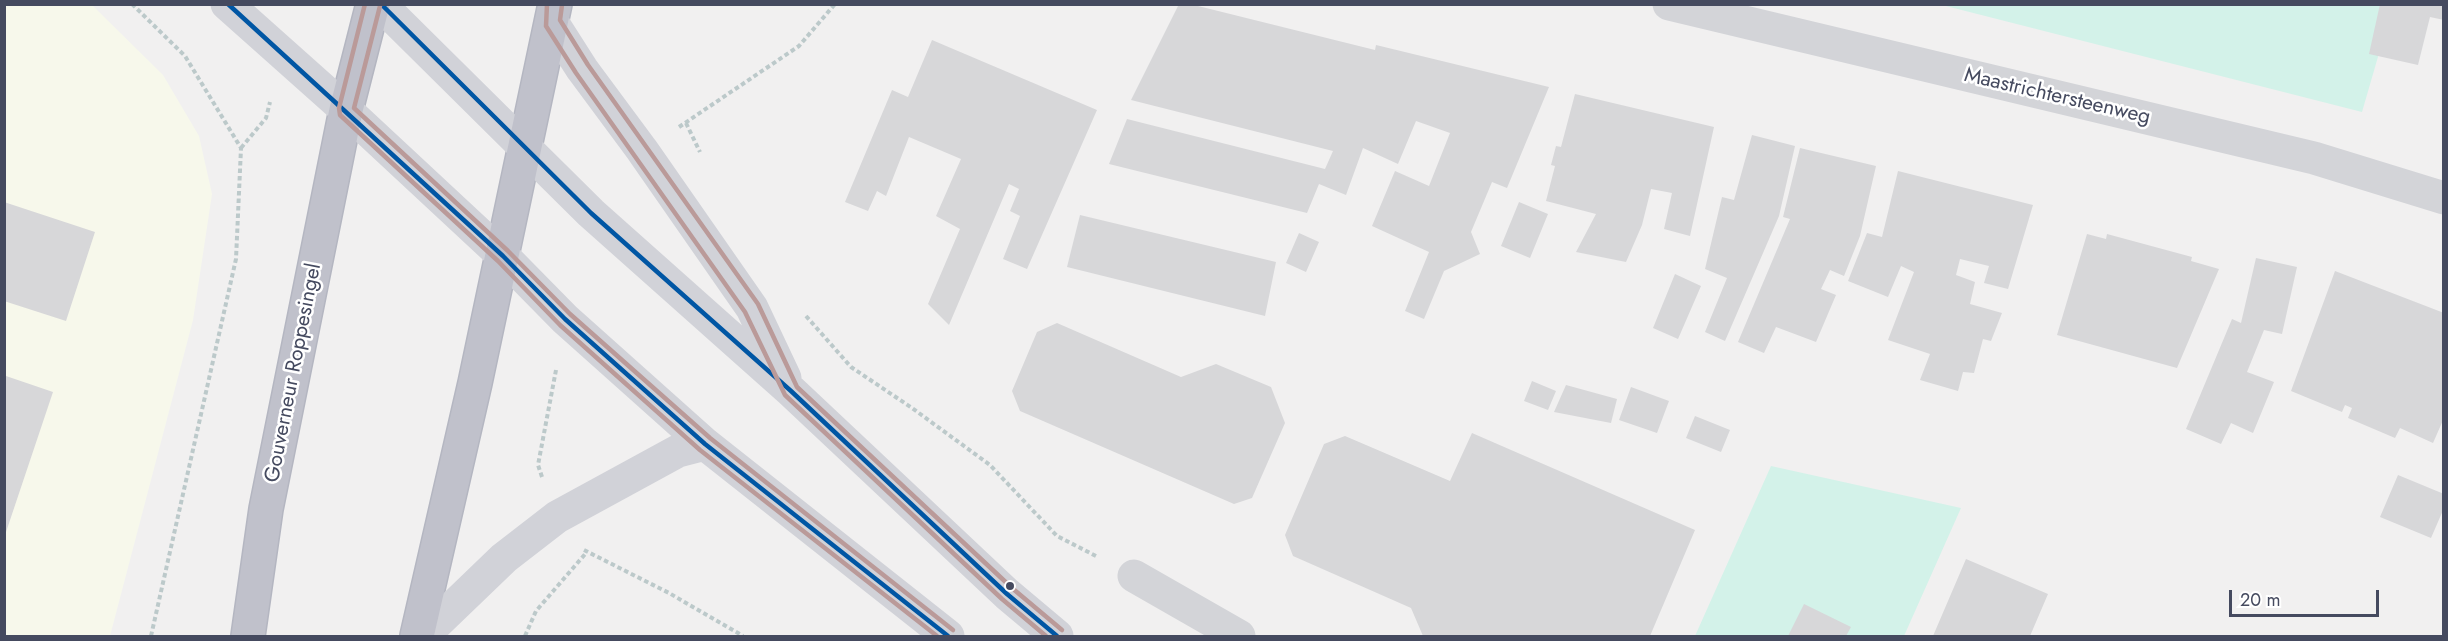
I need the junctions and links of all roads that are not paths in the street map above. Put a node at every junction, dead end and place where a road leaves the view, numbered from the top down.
1 (227, 4) edge
2 (373, 4) edge
3 (380, 4) edge
4 (1669, 4) edge
5 (554, 13) edge
6 (346, 110) junction
7 (523, 149) junction
8 (2444, 198) edge
9 (503, 256) junction
10 (790, 391) junction
11 (705, 444) junction
12 (1134, 576) road end
13 (248, 636) edge
14 (417, 636) edge
15 (423, 636) edge
16 (948, 636) edge
17 (1058, 636) edge
18 (1239, 636) edge

1 - 6 main road
2 - 6 highway, Gouverneur Roppesingel
3 - 7 main road
4 - 8 street, Maastrichtersteenweg
5 - 7 highway
5 - 10 main road
6 - 9 main road
6 - 13 highway, Gouverneur Roppesingel
7 - 9 highway
7 - 10 main road
9 - 11 main road
9 - 14 highway
10 - 17 main road
11 - 15 main road
11 - 16 main road
12 - 18 street

